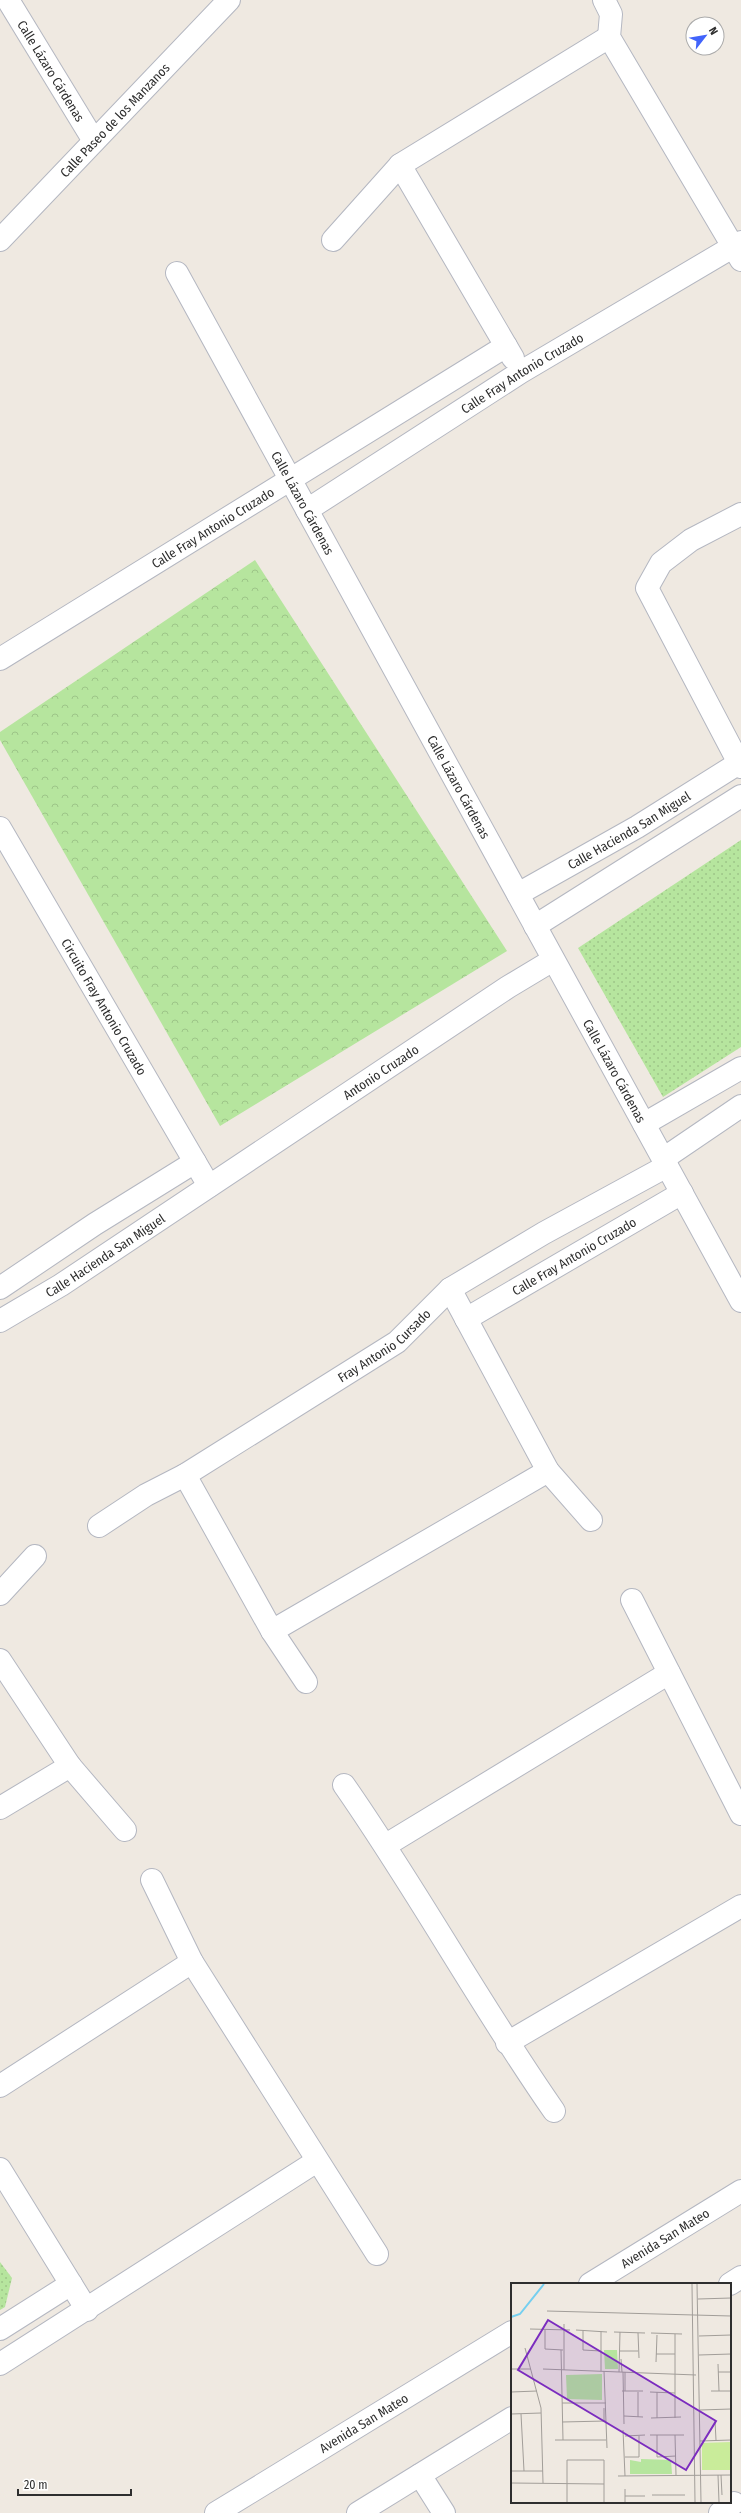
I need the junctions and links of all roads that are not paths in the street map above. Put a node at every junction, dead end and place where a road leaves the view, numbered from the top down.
1 (8, 0) edge
2 (229, 0) edge
3 (604, 0) edge
4 (609, 37) junction
5 (94, 141) junction
6 (400, 165) junction
7 (0, 240) edge
8 (333, 240) dead end
9 (739, 249) edge
10 (177, 273) dead end
11 (506, 346) junction
12 (521, 372) junction
13 (290, 478) junction
14 (307, 510) junction
15 (741, 514) edge
16 (0, 659) edge
17 (740, 765) edge
18 (741, 796) edge
19 (0, 828) edge
20 (518, 894) junction
21 (535, 926) junction
22 (553, 960) junction
23 (741, 1068) edge
24 (741, 1106) edge
25 (644, 1124) junction
26 (195, 1162) junction
27 (665, 1162) junction
28 (209, 1186) junction
29 (682, 1192) junction
30 (0, 1289) edge
31 (450, 1289) junction
32 (741, 1301) edge
33 (7, 1317) edge
34 (466, 1319) junction
35 (548, 1471) junction
36 (185, 1475) junction
37 (591, 1520) dead end
38 (99, 1526) dead end
39 (35, 1556) dead end
40 (0, 1594) edge
41 (632, 1600) dead end
42 (272, 1632) junction
43 (0, 1660) edge
44 (669, 1673) junction
45 (306, 1682) dead end
46 (70, 1766) junction
47 (344, 1785) dead end
48 (0, 1808) edge
49 (741, 1814) edge
50 (125, 1830) dead end
51 (386, 1845) junction
52 (152, 1880) dead end
53 (741, 1906) edge
54 (192, 1962) junction
55 (507, 2044) junction
56 (0, 2086) edge
57 (554, 2111) dead end
58 (317, 2161) junction
59 (0, 2169) edge
60 (741, 2192) edge
61 (377, 2254) dead end
62 (741, 2277) edge
63 (592, 2283) edge
64 (731, 2283) edge
65 (71, 2284) junction
66 (87, 2310) junction
67 (0, 2329) edge
68 (511, 2333) edge
69 (0, 2364) edge
70 (511, 2419) edge
71 (420, 2475) junction
72 (216, 2513) edge
73 (358, 2513) edge
74 (444, 2513) edge

1 - 5 street, Calle Lázaro Cárdenas
2 - 5 street, Calle Paseo de los Manzanos
3 - 4 street
4 - 6 street
4 - 9 street
5 - 7 street, Calle Paseo de los Manzanos
6 - 8 street
6 - 11 street
9 - 12 street, Calle Fray Antonio Cruzado
10 - 13 street, Calle Lázaro Cárdenas
11 - 12 street
11 - 13 street, Calle Fray Antonio Cruzado
12 - 14 street, Calle Fray Antonio Cruzado
13 - 14 street, Calle Lázaro Cárdenas
13 - 16 street, Calle Fray Antonio Cruzado
14 - 20 street, Calle Lázaro Cárdenas
15 - 17 street
17 - 20 street, Calle Hacienda San Miguel
18 - 21 street
19 - 26 street, Circuito Fray Antonio Cruzado
20 - 21 street, Calle Lázaro Cárdenas
21 - 22 street, Calle Lázaro Cárdenas
22 - 25 street, Calle Lázaro Cárdenas
22 - 28 street, Antonio Cruzado
23 - 25 street
24 - 27 street, Fray Antonio Cursado
25 - 27 street, Calle Lázaro Cárdenas
26 - 28 street, Circuito Fray Antonio Cruzado
26 - 30 street
27 - 29 street, Calle Lázaro Cárdenas
27 - 31 street, Fray Antonio Cursado
28 - 33 street, Calle Hacienda San Miguel
29 - 32 street, Calle Lázaro Cárdenas
29 - 34 street, Calle Fray Antonio Cruzado
30 - 33 street
31 - 34 street
31 - 36 street, Fray Antonio Cursado
34 - 35 street
35 - 37 street
35 - 42 street
36 - 38 street, Fray Antonio Cursado
36 - 42 street
39 - 40 street
41 - 44 street
42 - 45 street
43 - 46 street
44 - 49 street
44 - 51 street
46 - 48 street
46 - 50 street
47 - 51 street
51 - 55 street
52 - 54 street
53 - 55 street
54 - 56 street
54 - 58 street
55 - 57 street
58 - 61 street
58 - 66 street
59 - 65 street
60 - 63 street, Avenida San Mateo
62 - 64 street
65 - 66 street
65 - 67 street
66 - 69 street
68 - 72 street, Avenida San Mateo
70 - 71 street
71 - 73 street
71 - 74 street

